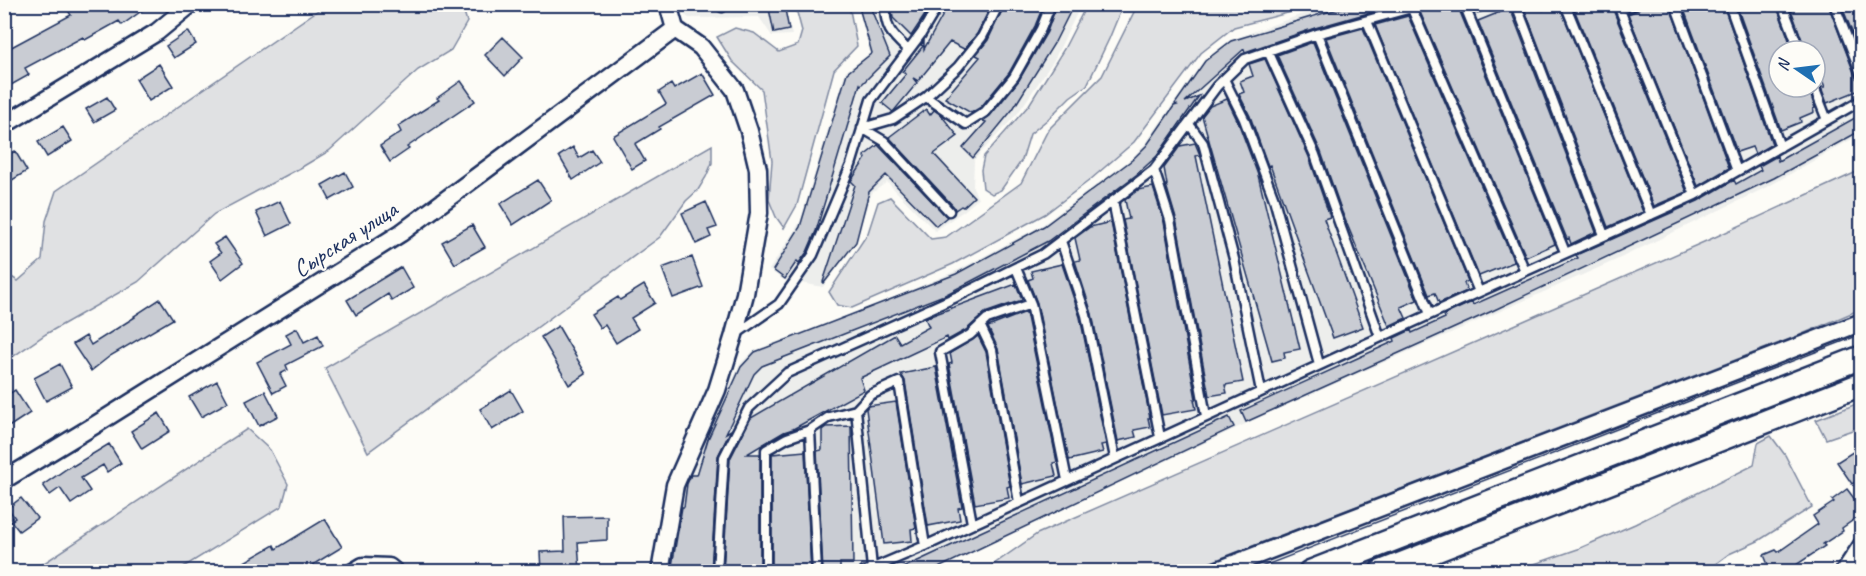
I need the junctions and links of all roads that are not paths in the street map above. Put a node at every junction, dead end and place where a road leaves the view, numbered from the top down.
1 (191, 4) edge
2 (668, 4) edge
3 (885, 4) edge
4 (939, 4) edge
5 (999, 4) edge
6 (1051, 4) edge
7 (1426, 4) edge
8 (1488, 4) edge
9 (1516, 4) edge
10 (1564, 4) edge
11 (1635, 4) edge
12 (1675, 4) edge
13 (1729, 4) edge
14 (1782, 4) edge
15 (1834, 4) edge
16 (1465, 7) edge
17 (1412, 9) junction
18 (1367, 21) junction
19 (675, 29) junction
20 (1317, 34) junction
21 (1795, 39) edge
22 (908, 50) junction
23 (1268, 51) junction
24 (1862, 76) edge
25 (1224, 79) junction
26 (926, 97) junction
27 (1819, 99) edge
28 (1862, 100) edge
29 (1827, 120) junction
30 (1189, 124) junction
31 (4, 125) edge
32 (862, 128) junction
33 (1780, 147) junction
34 (1154, 170) junction
35 (1737, 171) junction
36 (1695, 195) junction
37 (1113, 201) junction
38 (950, 211) dead end
39 (1651, 215) junction
40 (1604, 235) junction
41 (1061, 241) junction
42 (1565, 252) junction
43 (1016, 267) junction
44 (1525, 271) junction
45 (1479, 292) junction
46 (1031, 304) junction
47 (1430, 314) junction
48 (1862, 321) edge
49 (980, 325) junction
50 (734, 335) junction
51 (1380, 337) junction
52 (1862, 357) edge
53 (1319, 364) junction
54 (1862, 384) edge
55 (1261, 391) junction
56 (856, 410) junction
57 (1206, 416) junction
58 (810, 430) junction
59 (1160, 437) junction
60 (1115, 458) junction
61 (4, 480) edge
62 (1067, 480) junction
63 (1019, 502) junction
64 (972, 524) junction
65 (1862, 545) edge
66 (925, 546) junction
67 (868, 570) edge
68 (353, 572) edge
69 (395, 572) edge
70 (660, 572) edge
71 (717, 572) edge
72 (766, 572) edge
73 (817, 572) edge
74 (1213, 572) edge
75 (1310, 572) edge
76 (1381, 572) edge
77 (1844, 572) edge

1 - 31 street
2 - 19 street
3 - 22 lane
4 - 22 lane
5 - 26 lane
6 - 26 lane
7 - 17 lane
8 - 16 lane
9 - 40 lane
10 - 39 lane
11 - 36 lane
12 - 35 lane
13 - 33 lane
14 - 21 lane
15 - 24 lane
16 - 42 lane
17 - 18 lane
17 - 44 lane
18 - 20 lane
18 - 45 lane
19 - 50 street
19 - 61 street, Сырская улица
20 - 23 lane
20 - 47 lane
22 - 32 lane
23 - 25 lane
23 - 51 lane
25 - 30 lane
25 - 53 lane
26 - 32 lane
27 - 29 lane
28 - 29 lane
29 - 33 lane
30 - 34 lane
30 - 55 lane
32 - 38 lane
32 - 50 lane
33 - 35 lane
34 - 37 lane
34 - 57 lane
35 - 36 lane
36 - 39 lane
37 - 41 lane
37 - 59 lane
39 - 40 lane
40 - 42 lane
41 - 43 lane
41 - 60 lane
42 - 44 lane
43 - 46 lane
43 - 71 lane
44 - 45 lane
45 - 47 lane
46 - 49 lane
46 - 62 lane
47 - 51 lane
48 - 74 street
49 - 63 lane
49 - 64 lane
50 - 70 street
51 - 53 lane
52 - 75 main road
53 - 55 lane
54 - 76 main road
55 - 57 lane
56 - 58 lane
56 - 66 lane
56 - 67 lane
57 - 59 lane
58 - 72 lane
58 - 73 lane
59 - 60 lane
60 - 62 lane
62 - 63 lane
63 - 64 lane
64 - 66 lane
65 - 77 street
66 - 67 lane
68 - 69 street

